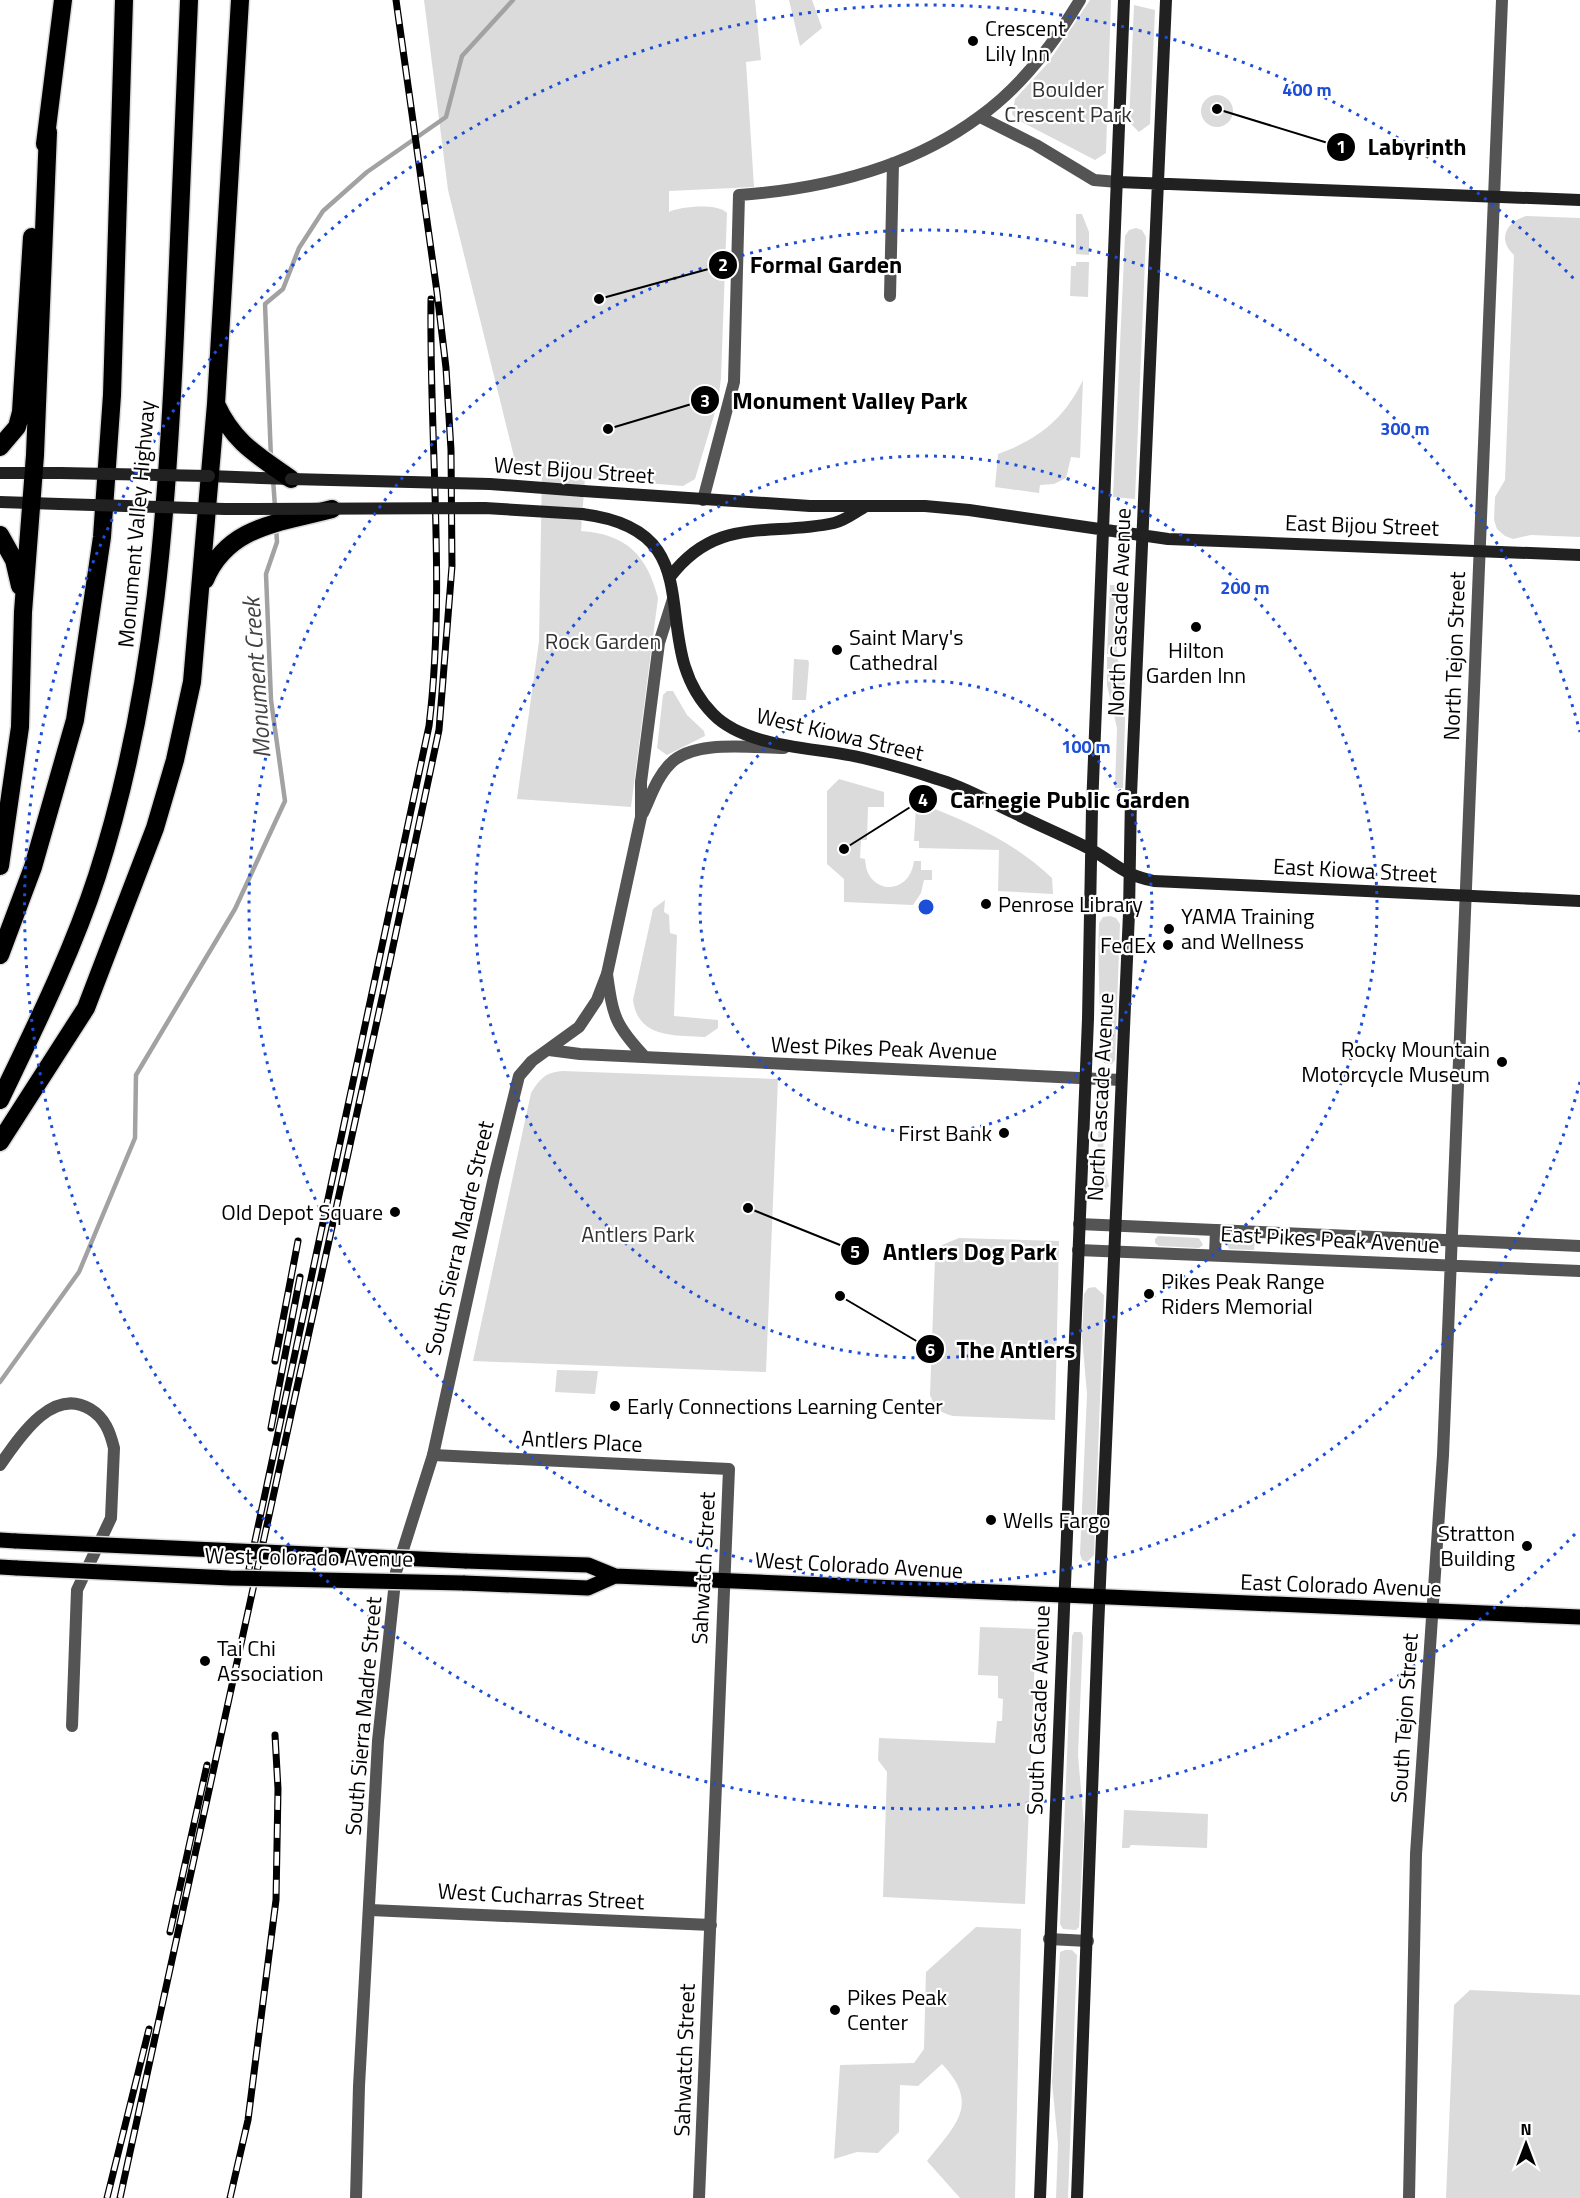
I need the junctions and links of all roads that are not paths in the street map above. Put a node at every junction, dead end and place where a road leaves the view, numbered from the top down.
1 (63, 0) edge
2 (124, 0) edge
3 (189, 0) edge
4 (240, 0) edge
5 (1080, 0) edge
6 (1124, 0) edge
7 (1166, 0) edge
8 (1502, 0) edge
9 (980, 117) junction
10 (48, 132) junction
11 (893, 163) junction
12 (1118, 182) junction
13 (1158, 183) junction
14 (1494, 197) junction
15 (1580, 200) edge
16 (890, 296) dead end
17 (216, 404) junction
18 (0, 447) edge
19 (0, 473) edge
20 (34, 473) junction
21 (208, 476) junction
22 (291, 479) junction
23 (703, 500) junction
24 (0, 502) edge
25 (32, 504) junction
26 (864, 507) junction
27 (205, 509) junction
28 (332, 509) junction
29 (582, 514) joint
30 (1102, 531) junction
31 (0, 535) edge
32 (1142, 537) junction
33 (1480, 551) junction
34 (1580, 555) edge
35 (670, 577) junction
36 (201, 590) junction
37 (674, 599) junction
38 (23, 612) junction
39 (805, 748) junction
40 (641, 817) junction
41 (1091, 850) junction
42 (0, 866) edge
43 (1130, 876) junction
44 (1466, 896) junction
45 (1580, 901) edge
46 (0, 955) edge
47 (607, 974) junction
48 (549, 1050) junction
49 (645, 1057) junction
50 (1084, 1078) junction
51 (1121, 1080) junction
52 (0, 1100) edge
53 (0, 1142) edge
54 (1079, 1224) junction
55 (1115, 1226) junction
56 (1216, 1230) junction
57 (1451, 1241) junction
58 (1580, 1246) edge
59 (1078, 1250) junction
60 (1115, 1252) junction
61 (1215, 1255) junction
62 (1450, 1266) junction
63 (1580, 1271) edge
64 (433, 1455) junction
65 (0, 1465) edge
66 (729, 1469) joint
67 (0, 1540) edge
68 (0, 1568) edge
69 (615, 1576) junction
70 (725, 1581) junction
71 (1063, 1596) junction
72 (1101, 1597) junction
73 (1433, 1611) junction
74 (1580, 1617) edge
75 (72, 1726) dead end
76 (370, 1910) junction
77 (711, 1925) junction
78 (1049, 1939) junction
79 (1088, 1941) junction
80 (356, 2198) edge
81 (699, 2198) edge
82 (1040, 2198) edge
83 (1077, 2198) edge
84 (1409, 2198) edge

1 - 10 highway
2 - 46 highway, Monument Valley Highway
3 - 52 highway, Monument Valley Highway
4 - 17 highway
5 - 9 street
6 - 12 main road, North Cascade Avenue
7 - 13 main road, North Cascade Avenue
8 - 14 street, North Tejon Street
9 - 11 street
9 - 12 street
10 - 18 highway
10 - 20 highway
11 - 16 street
11 - 23 street
12 - 13 main road
12 - 30 main road, North Cascade Avenue
13 - 14 main road
13 - 32 main road, North Cascade Avenue
14 - 15 main road
14 - 33 street, North Tejon Street
17 - 21 highway
17 - 22 highway
19 - 20 main road, West Bijou Street
20 - 21 main road, West Bijou Street, bridge
20 - 25 highway
21 - 22 main road, West Bijou Street
21 - 27 highway
22 - 23 main road, West Bijou Street, bridge
23 - 26 main road, West Bijou Street
24 - 25 main road, West Bijou Street
25 - 27 main road, West Bijou Street, bridge
25 - 38 highway
26 - 30 main road, West Bijou Street
26 - 35 main road
27 - 28 main road, West Bijou Street, bridge
27 - 36 highway
28 - 29 main road, West Bijou Street, bridge
28 - 36 highway
29 - 35 main road, West Kiowa Street
30 - 32 main road, West Bijou Street
30 - 41 main road, North Cascade Avenue
31 - 38 highway
32 - 33 main road, East Bijou Street
32 - 43 main road, North Cascade Avenue
33 - 34 main road, East Bijou Street
33 - 44 street, North Tejon Street
35 - 37 main road, West Kiowa Street
36 - 53 highway
37 - 39 main road, West Kiowa Street
37 - 40 street
38 - 42 highway
39 - 40 street
39 - 41 main road, West Kiowa Street
40 - 47 street
41 - 43 main road, West Kiowa Street
41 - 50 main road, North Cascade Avenue
43 - 44 main road, East Kiowa Street
43 - 51 main road, North Cascade Avenue
44 - 45 main road, East Kiowa Street
44 - 57 street, North Tejon Street
47 - 48 street, South Sierra Madre Street
47 - 49 street
48 - 49 street, West Pikes Peak Avenue
48 - 64 street, South Sierra Madre Street
49 - 50 street, West Pikes Peak Avenue
50 - 51 street, West Pikes Peak Avenue
50 - 54 main road, North Cascade Avenue
51 - 55 main road, North Cascade Avenue
54 - 55 street, East Pikes Peak Avenue
54 - 59 main road, South Cascade Avenue
55 - 56 street, East Pikes Peak Avenue
55 - 60 main road
56 - 57 street, East Pikes Peak Avenue
56 - 61 street
57 - 58 street, East Pikes Peak Avenue
57 - 62 street, South Tejon Street
59 - 60 street, East Pikes Peak Avenue
59 - 71 main road, South Cascade Avenue
60 - 61 street, East Pikes Peak Avenue
60 - 72 main road
61 - 62 street, East Pikes Peak Avenue
62 - 63 street, East Pikes Peak Avenue
62 - 73 street, South Tejon Street
64 - 66 street, Antlers Place
64 - 76 street, South Sierra Madre Street
65 - 75 street
66 - 70 street, Sahwatch Street
67 - 69 main road, West Colorado Avenue, bridge
68 - 69 main road, West Colorado Avenue, bridge
69 - 70 main road, West Colorado Avenue
70 - 71 main road, West Colorado Avenue
70 - 77 street, Sahwatch Street
71 - 72 main road, West Colorado Avenue
71 - 78 main road, South Cascade Avenue
72 - 73 main road, East Colorado Avenue
72 - 79 main road
73 - 74 main road, East Colorado Avenue
73 - 84 street, South Tejon Street
76 - 77 street, West Cucharras Street
76 - 80 street, South Sierra Madre Street
77 - 81 street, Sahwatch Street
78 - 79 street
78 - 82 main road, South Cascade Avenue
79 - 83 main road

